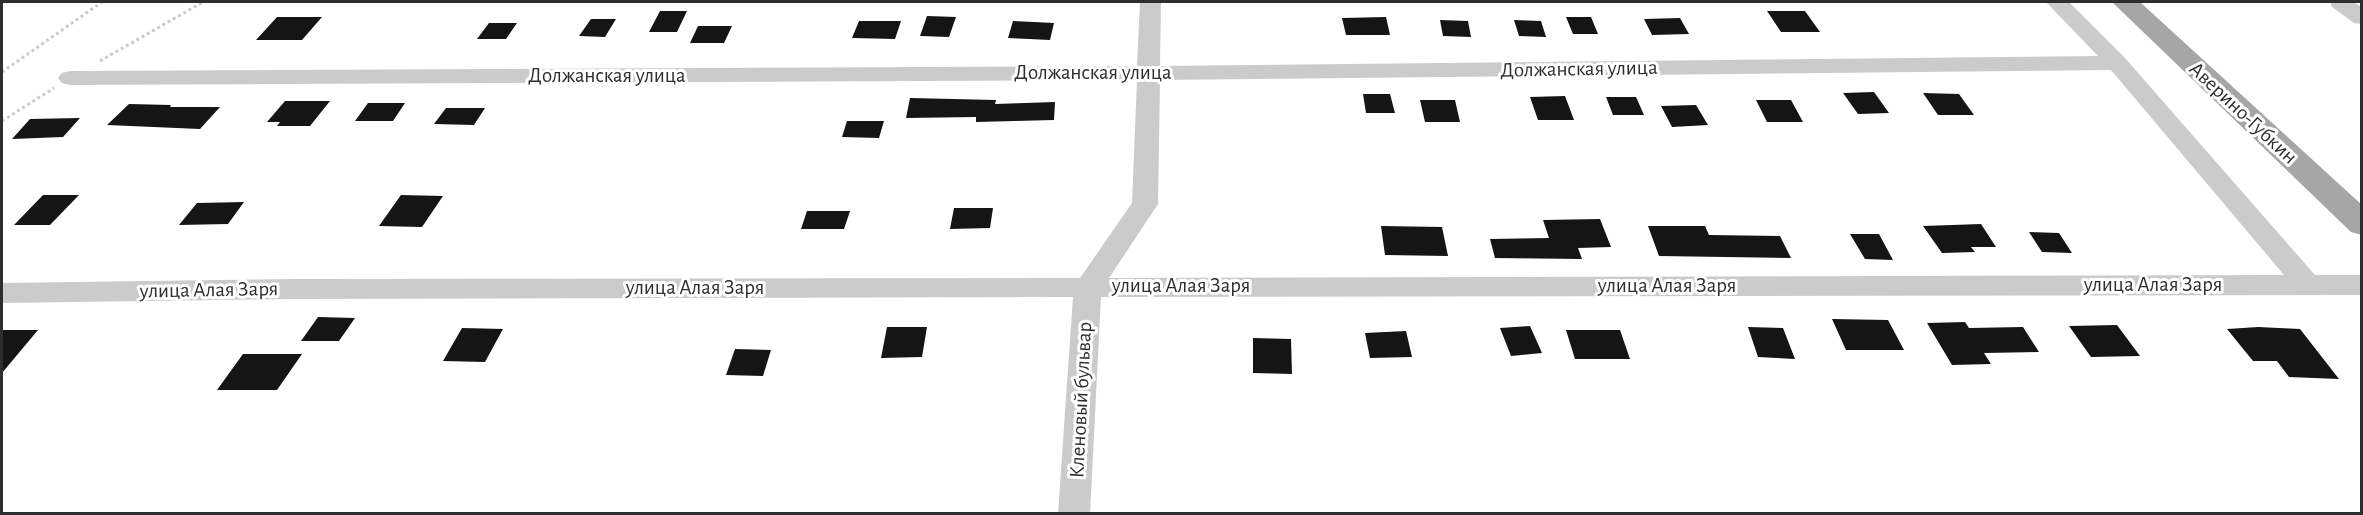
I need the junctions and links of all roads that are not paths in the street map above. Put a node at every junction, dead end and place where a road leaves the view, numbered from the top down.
1 (1150, 2) edge
2 (2057, 2) edge
3 (2125, 2) edge
4 (2340, 2) edge
5 (2361, 18) edge
6 (2117, 63) junction
7 (1149, 73) junction
8 (70, 78) dead end
9 (2361, 224) edge
10 (2308, 285) junction
11 (2361, 285) edge
12 (1088, 286) junction
13 (2, 293) edge
14 (1074, 513) edge

1 - 7 street
2 - 6 street
3 - 9 main road, Аверино-Губкин
4 - 5 street
6 - 7 street, Должанская улица
6 - 10 street
7 - 8 street, Должанская улица
7 - 12 street
10 - 11 street, улица Алая Заря
10 - 12 street, улица Алая Заря
12 - 13 street, улица Алая Заря
12 - 14 street, Кленовый бульвар

